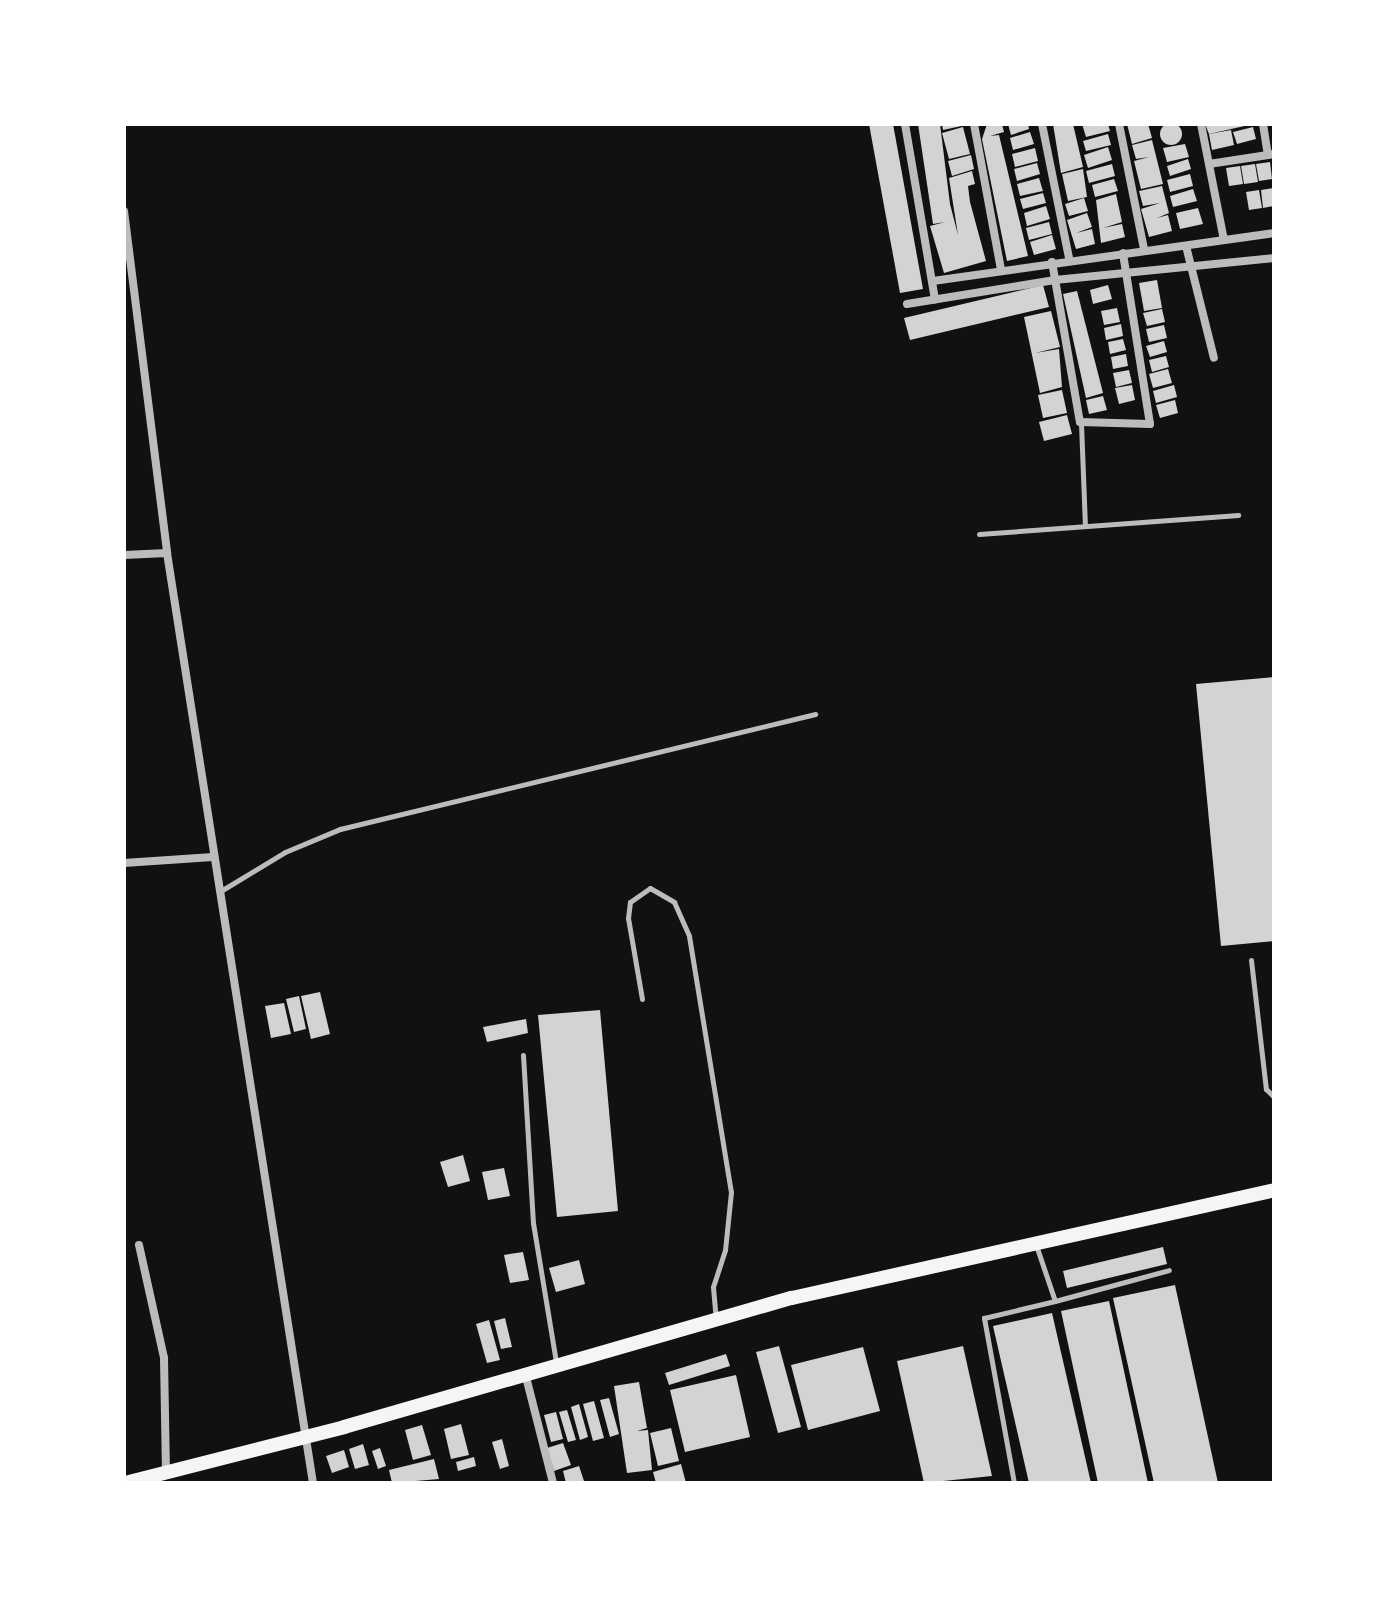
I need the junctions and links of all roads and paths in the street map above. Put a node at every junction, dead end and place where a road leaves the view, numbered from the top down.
1 (905, 124) edge
2 (974, 124) edge
3 (1042, 124) edge
4 (1119, 124) edge
5 (1201, 124) edge
6 (1263, 124) edge
7 (1271, 154) edge
8 (1209, 164) junction
9 (124, 213) edge
10 (1274, 233) edge
11 (1224, 240) junction
12 (1186, 246) junction
13 (1144, 249) junction
14 (1123, 253) junction
15 (1069, 258) junction
16 (1274, 258) edge
17 (1052, 262) junction
18 (1191, 266) junction
19 (1001, 269) junction
20 (1127, 273) junction
21 (1055, 280) junction
22 (933, 281) junction
23 (935, 299) junction
24 (907, 304) dead end
25 (1214, 358) dead end
26 (1080, 422) junction
27 (1238, 515) dead end
28 (1085, 526) junction
29 (979, 534) dead end
30 (167, 553) junction
31 (124, 555) edge
32 (815, 714) dead end
33 (213, 857) junction
34 (124, 863) edge
35 (218, 893) junction
36 (1251, 960) dead end
37 (642, 999) dead end
38 (523, 1055) dead end
39 (1274, 1097) edge
40 (1274, 1190) edge
41 (1036, 1244) junction
42 (139, 1245) dead end
43 (1169, 1270) dead end
44 (1055, 1301) junction
45 (716, 1320) junction
46 (556, 1362) junction
47 (525, 1373) junction
48 (301, 1436) junction
49 (166, 1473) junction
50 (125, 1483) edge
51 (313, 1483) edge
52 (553, 1483) edge
53 (1014, 1483) edge

1 - 22 street
2 - 19 street
3 - 15 street
4 - 13 street
5 - 8 street
6 - 7 street
7 - 8 street
8 - 11 street
9 - 30 street
10 - 11 street
11 - 12 street
12 - 13 street
12 - 18 street
13 - 14 street
14 - 15 street
14 - 20 street
15 - 17 street
16 - 18 street
17 - 19 street
17 - 21 street
18 - 20 street
18 - 25 street
19 - 22 street
20 - 21 street
20 - 26 street
21 - 23 street
21 - 26 street
22 - 23 street
23 - 24 street
26 - 28 lane
27 - 28 lane
28 - 29 lane
30 - 31 street
30 - 33 street
32 - 35 lane
33 - 34 street
33 - 35 street
35 - 48 street
36 - 39 lane
37 - 45 lane
38 - 46 lane
40 - 41 main road
41 - 44 lane
41 - 45 main road
42 - 49 street
43 - 44 lane
44 - 53 lane
45 - 46 main road
46 - 47 main road
47 - 48 main road
47 - 52 street
48 - 49 main road
48 - 51 street
49 - 50 main road

